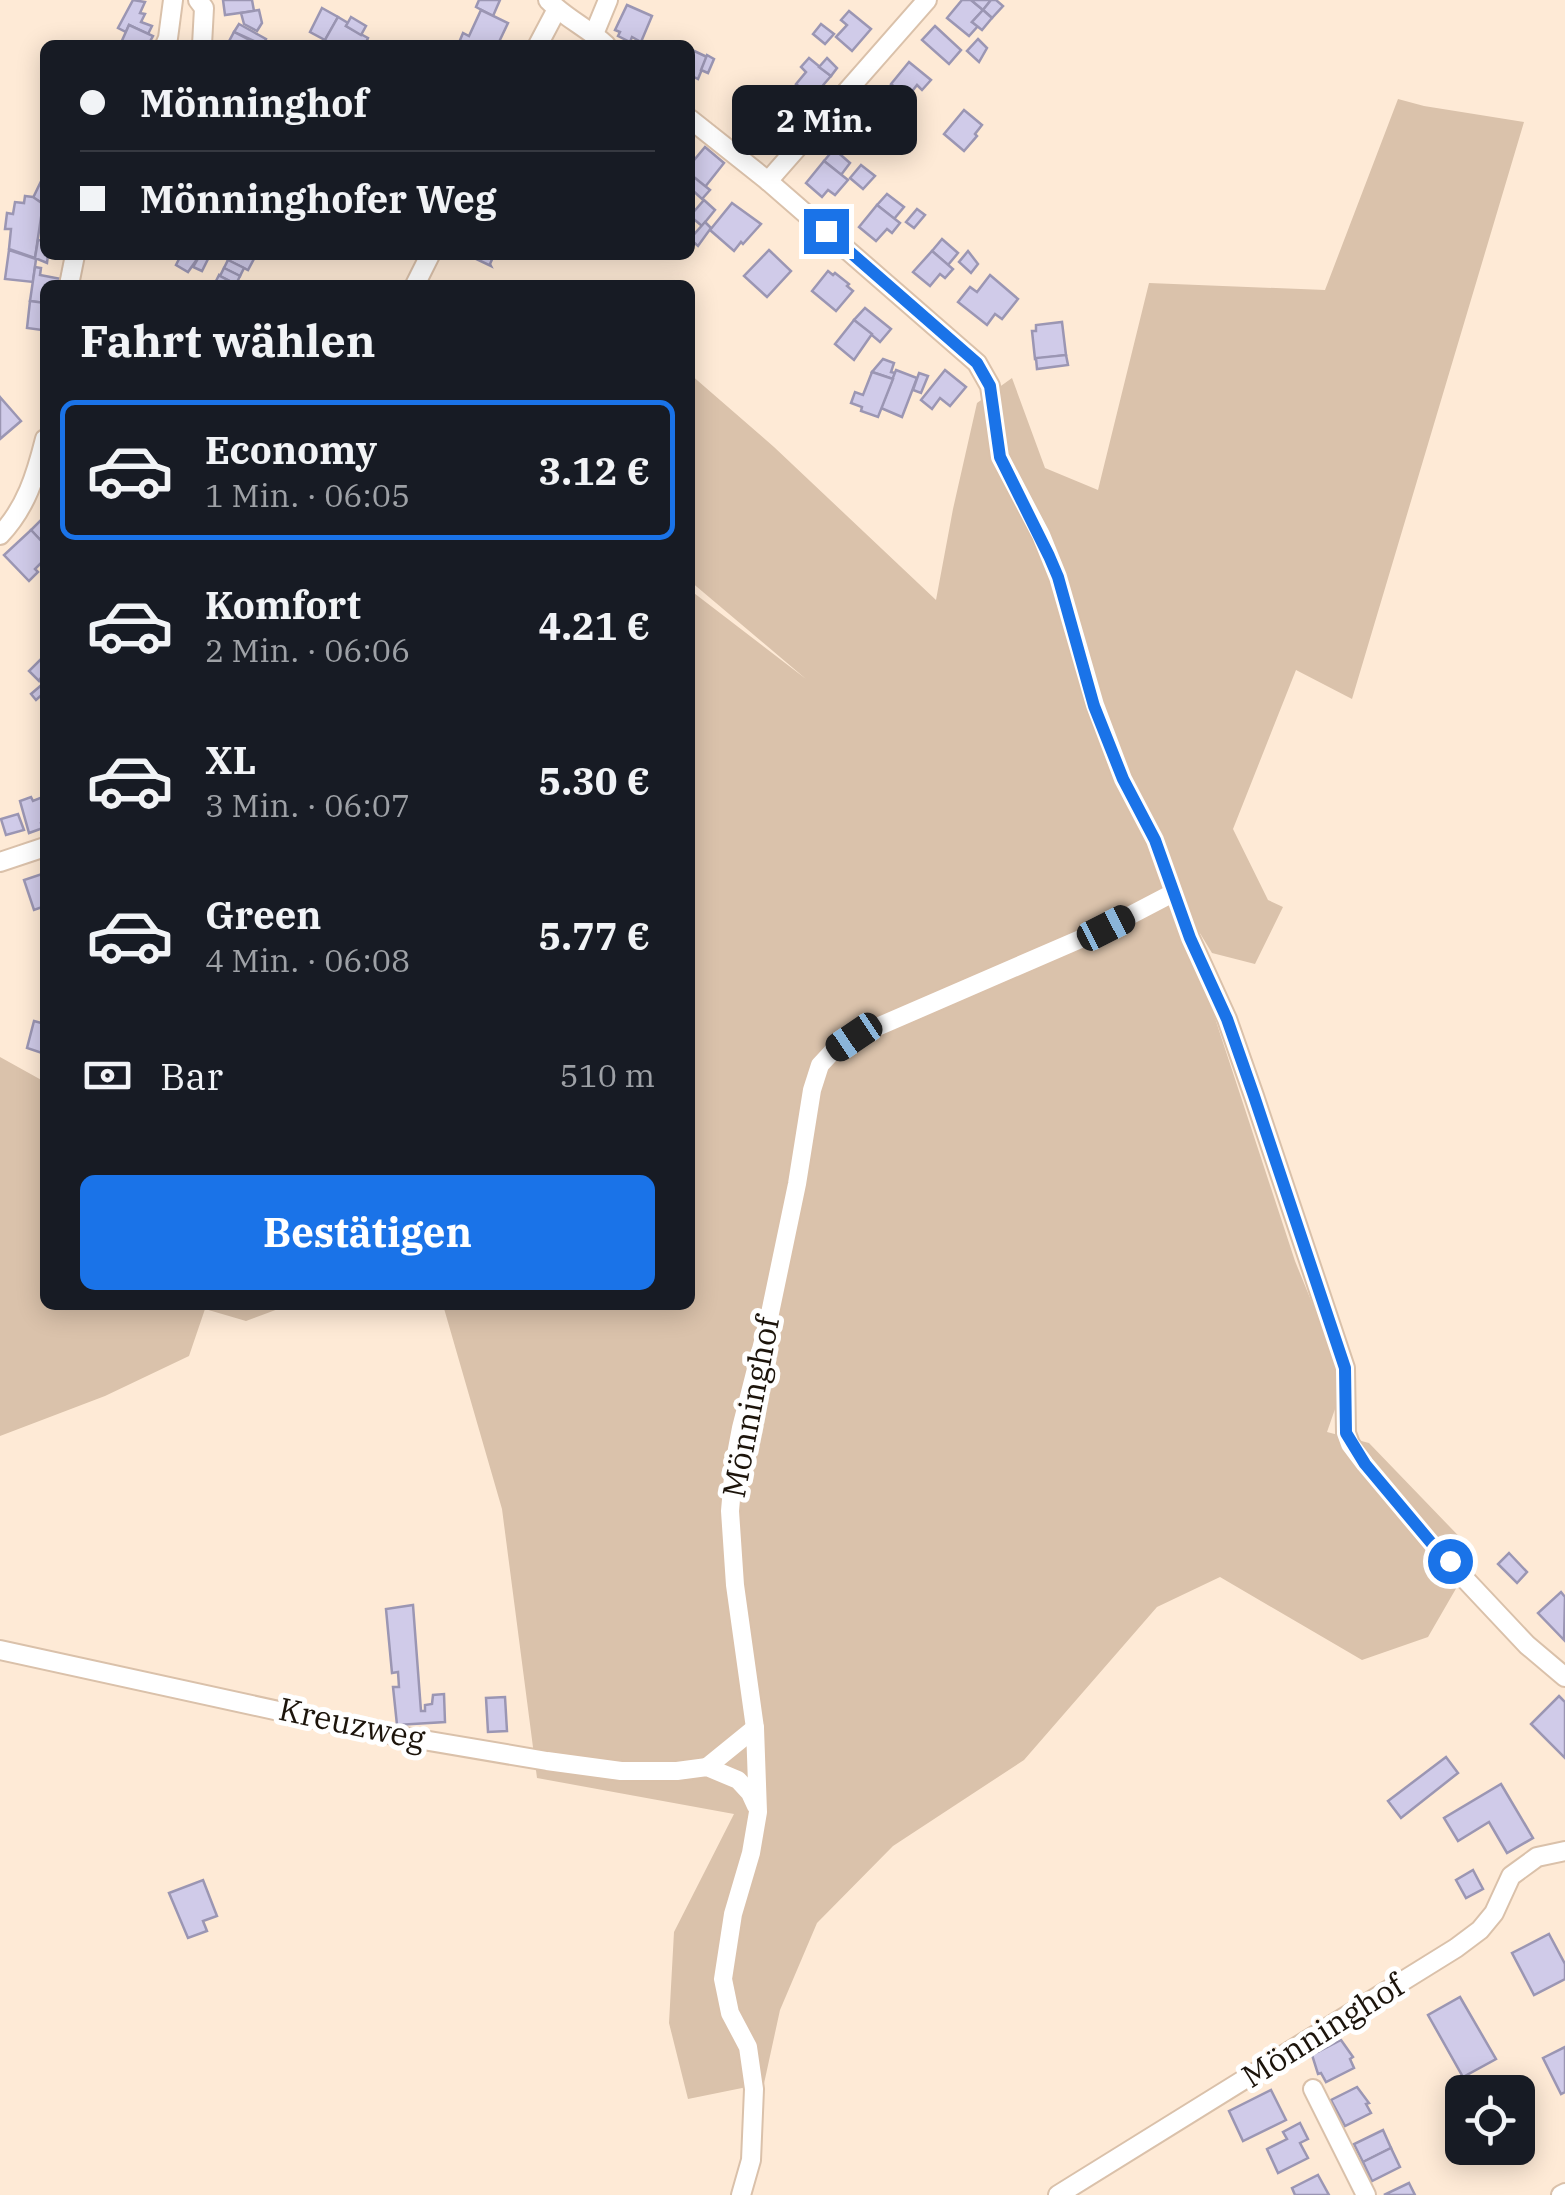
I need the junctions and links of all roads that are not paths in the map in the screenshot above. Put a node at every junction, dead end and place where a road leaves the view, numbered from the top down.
1 (173, 0) edge
2 (198, 0) edge
3 (608, 0) edge
4 (927, 0) edge
5 (552, 4) edge
6 (600, 39) edge
7 (166, 40) edge
8 (202, 40) edge
9 (540, 40) edge
10 (695, 123) edge
11 (768, 181) junction
12 (40, 459) edge
13 (0, 536) edge
14 (40, 849) edge
15 (0, 862) edge
16 (1174, 894) junction
17 (0, 1650) edge
18 (1565, 1677) edge
19 (755, 1728) junction
20 (707, 1767) junction
21 (758, 1812) junction
22 (1565, 1851) edge
23 (1313, 2089) dead end
24 (741, 2195) edge
25 (1058, 2195) edge
26 (1366, 2195) edge

1 - 7 street
2 - 8 street
3 - 6 street
4 - 11 street
5 - 6 street
5 - 9 street
10 - 11 street
11 - 16 street
12 - 13 street
14 - 15 street
16 - 18 street
16 - 19 street, Mönninghof
17 - 20 street, Kreuzweg
19 - 20 street
19 - 21 street, Mönninghof
20 - 21 street
21 - 24 street, Mönninghof
22 - 25 street, Mönninghof
23 - 26 street

